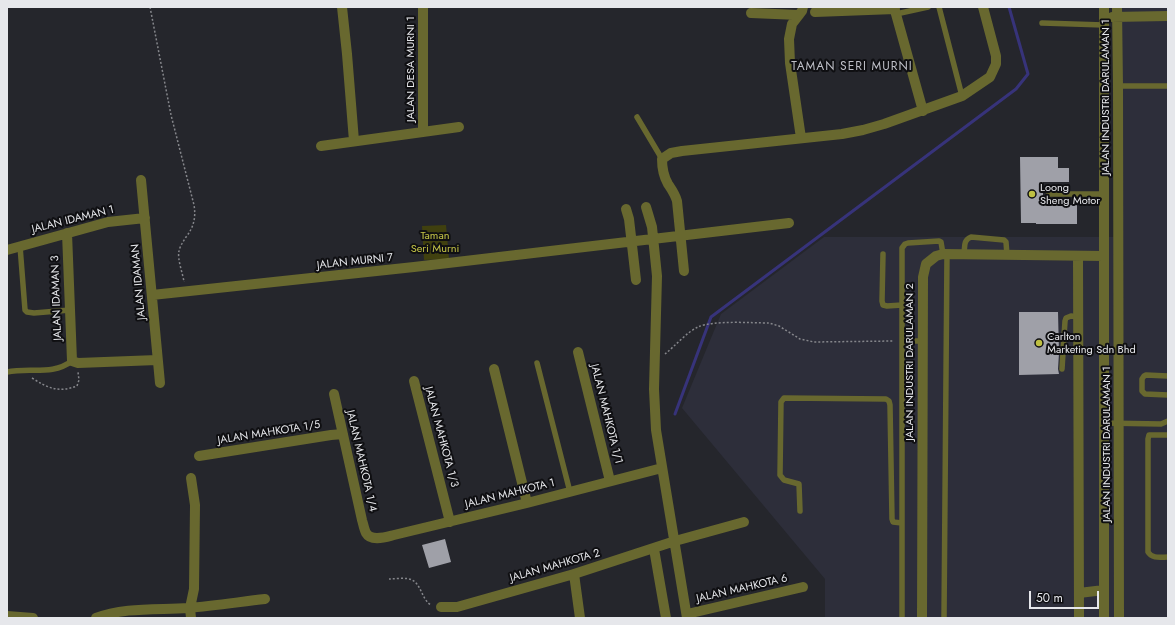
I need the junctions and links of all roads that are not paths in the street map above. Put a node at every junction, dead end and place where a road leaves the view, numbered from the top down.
1 (342, 7) edge
2 (423, 7) edge
3 (928, 7) edge
4 (939, 7) edge
5 (982, 7) edge
6 (814, 9) edge
7 (895, 10) edge
8 (801, 11) edge
9 (1118, 12) edge
10 (751, 13) dead end
11 (1104, 16) edge
12 (1168, 16) edge
13 (1042, 23) dead end
14 (1118, 86) junction
15 (1168, 86) edge
16 (962, 96) junction
17 (923, 111) junction
18 (637, 117) dead end
19 (459, 126) dead end
20 (423, 132) junction
21 (802, 138) junction
22 (354, 141) junction
23 (321, 146) dead end
24 (662, 159) junction
25 (141, 180) dead end
26 (1049, 194) dead end
27 (1104, 194) junction
28 (646, 207) dead end
29 (626, 209) dead end
30 (145, 218) junction
31 (789, 223) dead end
32 (67, 233) junction
33 (680, 236) junction
34 (654, 239) junction
35 (632, 242) junction
36 (20, 246) junction
37 (7, 250) edge
38 (883, 254) dead end
39 (945, 254) junction
40 (964, 254) junction
41 (1007, 255) junction
42 (1078, 256) junction
43 (1104, 256) junction
44 (684, 271) dead end
45 (636, 280) dead end
46 (152, 295) junction
47 (902, 305) junction
48 (70, 310) junction
49 (1078, 316) junction
50 (902, 341) junction
51 (922, 341) junction
52 (578, 352) dead end
53 (158, 360) junction
54 (75, 362) junction
55 (537, 363) dead end
56 (494, 369) dead end
57 (1062, 369) dead end
58 (7, 372) edge
59 (1168, 376) edge
60 (414, 381) dead end
61 (160, 383) dead end
62 (334, 394) dead end
63 (1168, 395) edge
64 (1168, 421) edge
65 (1103, 423) junction
66 (1119, 423) junction
67 (343, 434) junction
68 (1168, 436) edge
69 (199, 456) dead end
70 (662, 468) junction
71 (191, 478) dead end
72 (610, 482) junction
73 (570, 492) junction
74 (528, 503) junction
75 (800, 511) dead end
76 (450, 522) junction
77 (744, 522) dead end
78 (902, 523) junction
79 (366, 533) joint
80 (675, 541) junction
81 (654, 549) junction
82 (1168, 557) edge
83 (574, 574) junction
84 (802, 587) dead end
85 (1104, 590) junction
86 (1079, 593) junction
87 (265, 599) dead end
88 (441, 607) road end
89 (190, 613) edge
90 (7, 616) edge
91 (687, 616) edge
92 (33, 618) edge
93 (96, 618) edge
94 (580, 618) edge
95 (666, 618) edge
96 (902, 618) edge
97 (922, 618) edge
98 (944, 618) edge
99 (1079, 618) edge
100 (1104, 618) edge
101 (1119, 618) edge

1 - 22 street
2 - 20 street, JALAN DESA MURNI 1
3 - 7 lane
4 - 16 lane
5 - 16 street
6 - 7 street
7 - 17 street
8 - 10 street
8 - 21 street
9 - 11 street
9 - 12 street
9 - 14 street, JALAN INDUSTRI DARULAMAN 1
11 - 13 lane
11 - 27 street, JALAN INDUSTRI DARULAMAN 1
14 - 15 lane
14 - 66 street, JALAN INDUSTRI DARULAMAN 1
16 - 17 street
17 - 21 street
18 - 24 lane
19 - 20 street
20 - 22 street
21 - 24 street
22 - 23 street
24 - 33 street
25 - 30 street, JALAN IDAMAN
26 - 27 lane
27 - 43 street, JALAN INDUSTRI DARULAMAN 1
28 - 34 street
29 - 35 street
30 - 32 street, JALAN IDAMAN 1
30 - 46 street, JALAN IDAMAN
31 - 33 street, JALAN MURNI 7
32 - 36 street, JALAN IDAMAN 1
32 - 48 street, JALAN IDAMAN 3
33 - 34 street, JALAN MURNI 7
33 - 44 street
34 - 35 street, JALAN MURNI 7
34 - 70 street
35 - 45 street
35 - 46 street, JALAN MURNI 7
36 - 37 street, JALAN IDAMAN 1
36 - 48 lane
38 - 47 lane
39 - 40 street
39 - 47 lane
39 - 51 street, JALAN INDUSTRI DARULAMAN 2
39 - 98 lane
40 - 41 street
40 - 41 lane
41 - 42 street
42 - 43 street
42 - 49 street
43 - 65 street, JALAN INDUSTRI DARULAMAN 1
46 - 53 street, JALAN IDAMAN
47 - 50 lane
48 - 54 street, JALAN IDAMAN 3
49 - 57 lane
49 - 86 street
50 - 51 lane
50 - 78 lane
51 - 97 street, JALAN INDUSTRI DARULAMAN 2
52 - 72 street, JALAN MAHKOTA 1/1
53 - 54 street
53 - 61 street, JALAN IDAMAN
54 - 58 lane
55 - 73 lane
56 - 74 street
59 - 63 lane
60 - 76 street, JALAN MAHKOTA 1/3
62 - 67 street, JALAN MAHKOTA 1/4
64 - 66 lane
65 - 66 lane
65 - 85 street, JALAN INDUSTRI DARULAMAN 1
66 - 101 street, JALAN INDUSTRI DARULAMAN 1
67 - 69 street, JALAN MAHKOTA 1/5
67 - 79 street, JALAN MAHKOTA 1/4
68 - 82 lane
70 - 72 street, JALAN MAHKOTA 1
70 - 80 street
71 - 89 street
72 - 73 street, JALAN MAHKOTA 1
73 - 74 street, JALAN MAHKOTA 1
74 - 76 street, JALAN MAHKOTA 1
75 - 78 lane
76 - 79 street, JALAN MAHKOTA 1
77 - 80 street, JALAN MAHKOTA 2
78 - 96 lane
80 - 81 street, JALAN MAHKOTA 2
80 - 91 street
81 - 83 street, JALAN MAHKOTA 2
81 - 95 street
83 - 88 street, JALAN MAHKOTA 2
83 - 94 street
84 - 91 street, JALAN MAHKOTA 6
85 - 86 street
85 - 100 street, JALAN INDUSTRI DARULAMAN 1
86 - 99 street
87 - 89 street
89 - 93 street
90 - 92 street

